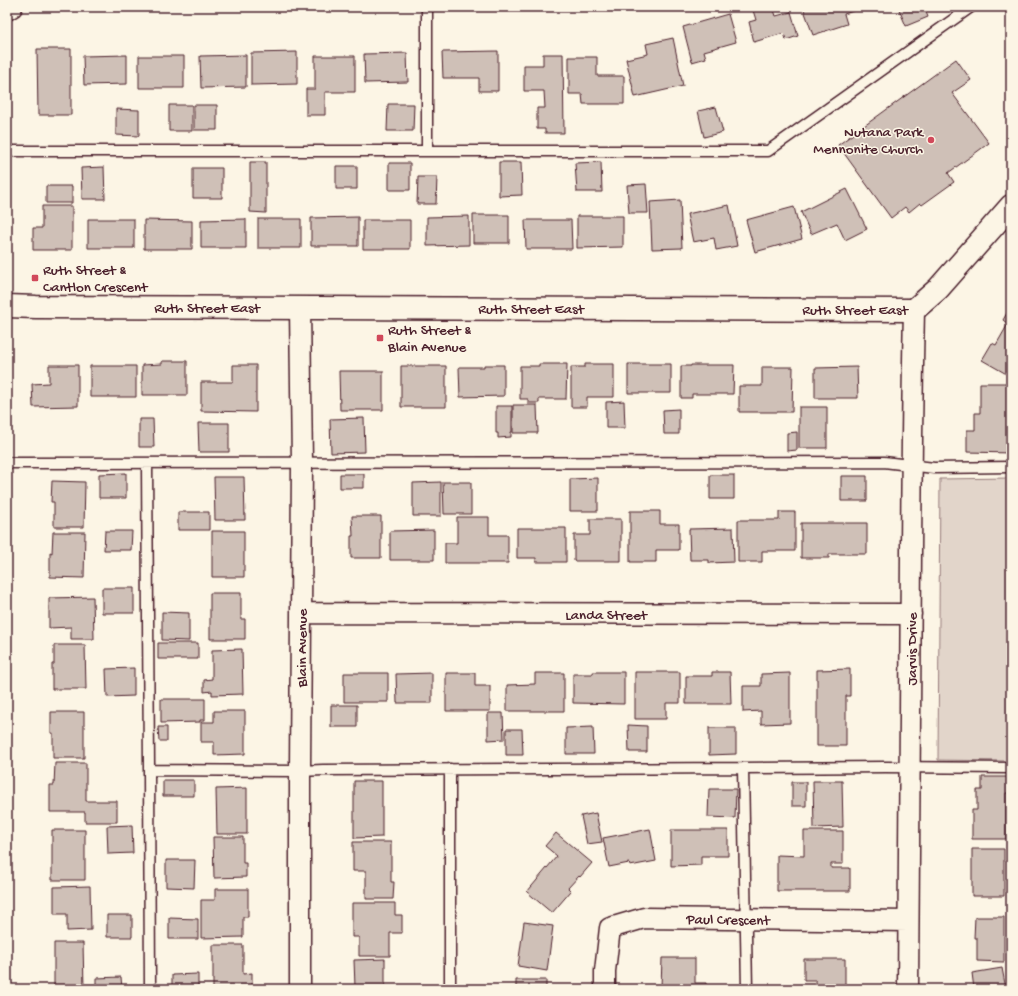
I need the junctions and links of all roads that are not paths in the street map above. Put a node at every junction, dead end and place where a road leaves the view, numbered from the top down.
1 (12, 7) edge
2 (427, 7) edge
3 (971, 7) edge
4 (7, 10) edge
5 (7, 151) edge
6 (427, 151) junction
7 (1011, 206) edge
8 (7, 306) edge
9 (300, 308) junction
10 (914, 310) junction
11 (302, 463) junction
12 (7, 464) edge
13 (147, 464) junction
14 (911, 465) junction
15 (1011, 467) edge
16 (301, 613) junction
17 (911, 614) junction
18 (910, 767) junction
19 (743, 768) junction
20 (1011, 768) edge
21 (450, 769) junction
22 (149, 770) junction
23 (300, 771) junction
24 (746, 919) junction
25 (908, 921) junction
26 (150, 989) edge
27 (300, 989) edge
28 (450, 989) edge
29 (605, 989) edge
30 (747, 989) edge
31 (908, 989) edge

1 - 4 street
2 - 6 lane
3 - 6 lane
5 - 6 lane
7 - 10 street, Ruth Street East
8 - 9 street, Ruth Street East
9 - 10 street, Ruth Street East
9 - 11 street, Blain Avenue
10 - 14 street, Jarvis Drive
11 - 13 lane
11 - 14 lane
11 - 16 street, Blain Avenue
12 - 13 lane
13 - 22 lane
14 - 15 lane
14 - 17 street, Jarvis Drive
16 - 17 street, Landa Street
16 - 23 street, Blain Avenue
17 - 18 street, Jarvis Drive
18 - 19 lane
18 - 20 lane
18 - 25 street, Jarvis Drive
19 - 21 lane
19 - 24 lane
21 - 23 lane
21 - 28 lane
22 - 23 lane
22 - 26 lane
23 - 27 street, Blain Avenue
24 - 25 street, Paul Crescent
24 - 29 street, Paul Crescent
24 - 30 lane
25 - 31 street, Jarvis Drive

